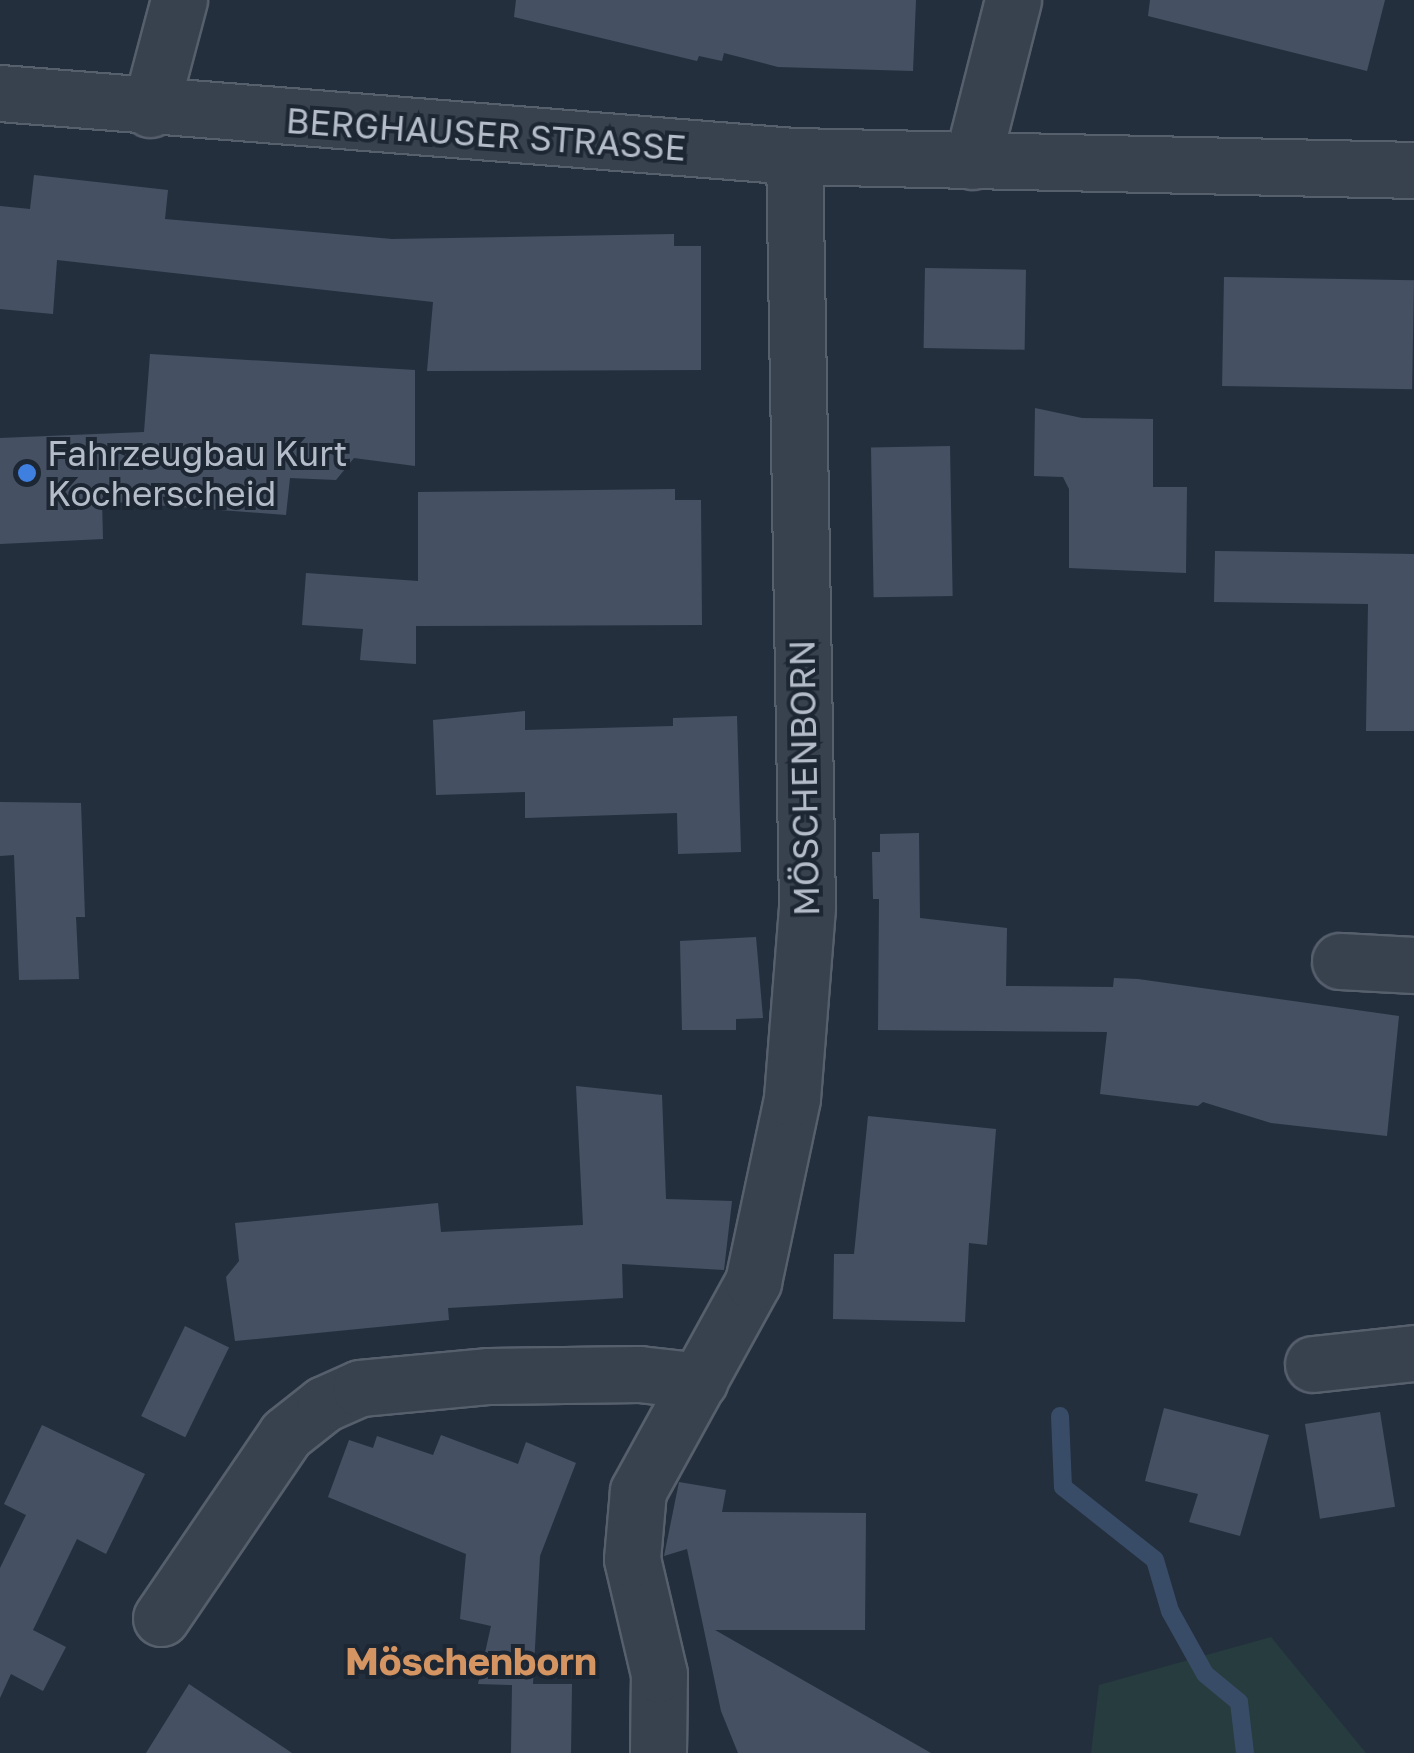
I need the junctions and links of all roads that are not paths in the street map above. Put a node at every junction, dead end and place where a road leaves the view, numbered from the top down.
1 (179, 0) edge
2 (1013, 0) edge
3 (0, 94) edge
4 (150, 109) junction
5 (794, 156) junction
6 (972, 162) junction
7 (1414, 170) edge
8 (1340, 961) dead end
9 (1414, 965) edge
10 (1414, 1352) edge
11 (1313, 1364) dead end
12 (700, 1381) junction
13 (160, 1618) dead end
14 (658, 1753) edge

1 - 4 street
2 - 6 street
3 - 4 street, BERGHAUSER STRASSE
4 - 5 street, BERGHAUSER STRASSE
5 - 6 street, BERGHAUSER STRASSE
5 - 12 street, MÖSCHENBORN
6 - 7 street, BERGHAUSER STRASSE
8 - 9 street
10 - 11 street
12 - 13 street
12 - 14 street, MÖSCHENBORN

